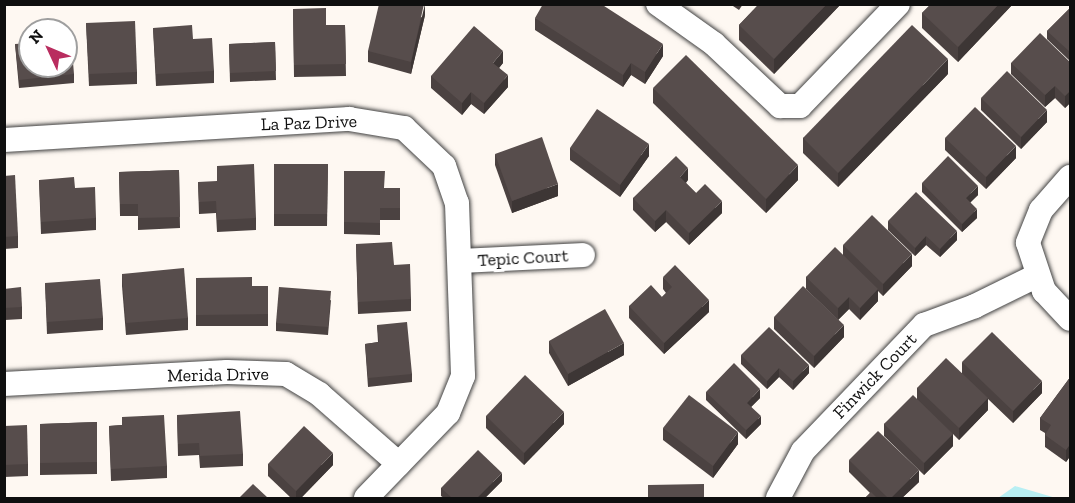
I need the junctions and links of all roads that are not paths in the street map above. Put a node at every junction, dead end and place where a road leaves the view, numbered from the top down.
1 (658, 4) edge
2 (898, 4) edge
3 (4, 140) edge
4 (1071, 177) edge
5 (584, 255) dead end
6 (462, 261) junction
7 (1036, 276) junction
8 (1071, 319) edge
9 (4, 384) edge
10 (399, 464) junction
11 (366, 498) edge
12 (778, 498) edge

1 - 2 street
3 - 6 street, La Paz Drive
4 - 7 street
5 - 6 street, Tepic Court
6 - 10 street, La Paz Drive
7 - 8 street
7 - 12 street, Finwick Court
9 - 10 street, Merida Drive
10 - 11 street, La Paz Drive

